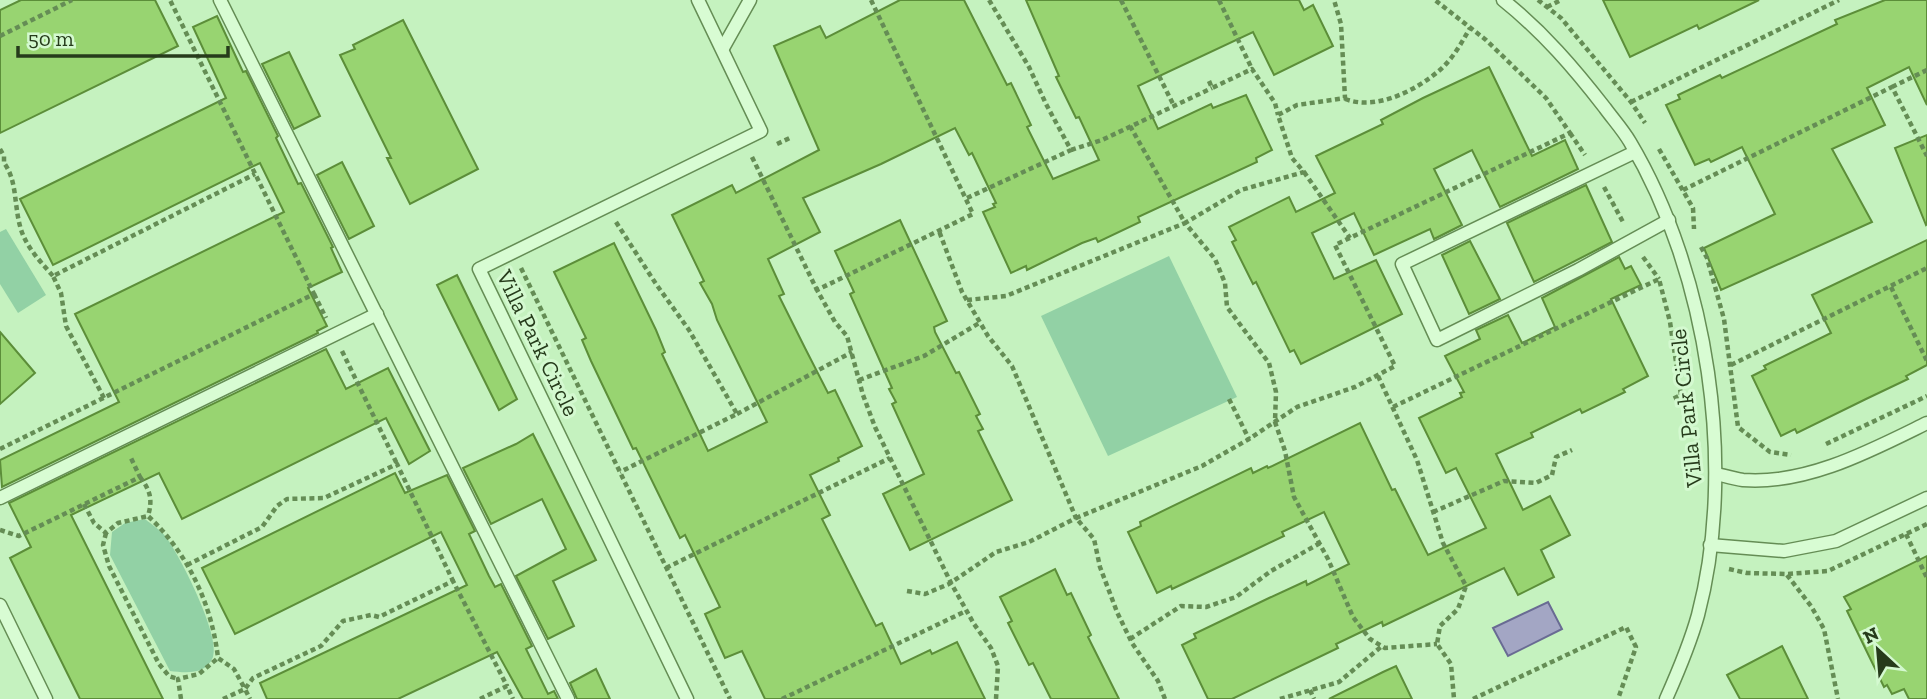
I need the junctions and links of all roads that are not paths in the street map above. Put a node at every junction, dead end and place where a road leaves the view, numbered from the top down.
1 (220, 0) edge
2 (698, 0) edge
3 (750, 0) edge
4 (1503, 0) edge
5 (723, 48) junction
6 (1635, 152) junction
7 (1669, 220) junction
8 (377, 314) junction
9 (1927, 423) edge
10 (1717, 474) junction
11 (0, 498) edge
12 (1927, 498) edge
13 (1710, 545) junction
14 (0, 606) edge
15 (46, 699) edge
16 (568, 699) edge
17 (687, 699) edge
18 (1666, 699) edge

1 - 8 lane
2 - 5 lane
3 - 5 lane
4 - 6 lane, Villa Park Circle
5 - 17 lane, Villa Park Circle
6 - 7 lane, Villa Park Circle
6 - 7 lane
7 - 10 lane, Villa Park Circle
8 - 11 lane
8 - 16 lane
9 - 10 lane
10 - 13 lane, Villa Park Circle
12 - 13 lane
13 - 18 lane, Villa Park Circle
14 - 15 lane

